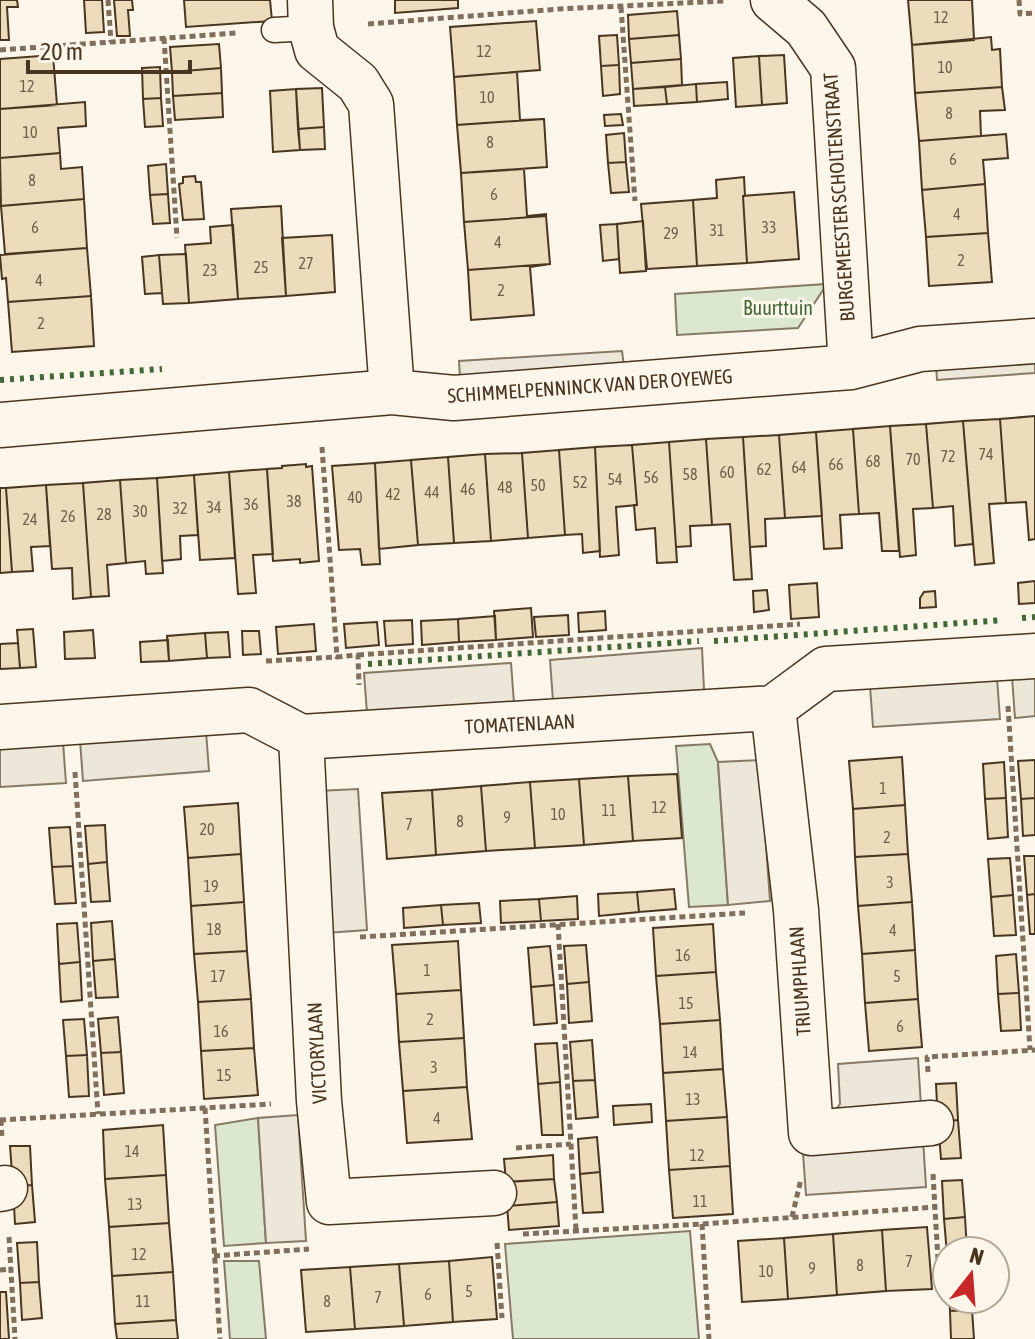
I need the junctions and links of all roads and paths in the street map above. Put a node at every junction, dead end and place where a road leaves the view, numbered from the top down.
1 (108, 0) edge
2 (558, 0) edge
3 (738, 0) edge
4 (773, 0) edge
5 (1019, 0) edge
6 (621, 7) junction
7 (559, 9) junction
8 (1035, 13) edge
9 (298, 19) edge
10 (164, 38) junction
11 (111, 42) junction
12 (0, 50) edge
13 (635, 201) dead end
14 (177, 238) dead end
15 (1035, 341) edge
16 (851, 367) junction
17 (392, 392) junction
18 (319, 398) junction
19 (0, 425) edge
20 (814, 623) dead end
21 (358, 655) junction
22 (1020, 657) edge
23 (773, 708) junction
24 (71, 723) junction
25 (0, 727) edge
26 (361, 733) junction
27 (301, 737) junction
28 (796, 910) junction
29 (558, 924) junction
30 (311, 940) junction
31 (1030, 1050) dead end
32 (319, 1101) junction
33 (205, 1108) junction
34 (98, 1114) junction
35 (0, 1120) edge
36 (931, 1123) dead end
37 (494, 1193) dead end
38 (935, 1207) dead end
39 (702, 1224) junction
40 (576, 1230) junction
41 (513, 1235) dead end
42 (309, 1249) dead end
43 (214, 1256) junction
44 (11, 1269) dead end
45 (0, 1270) edge
46 (220, 1339) edge
47 (709, 1339) edge

1 - 11 path
2 - 7 path
3 - 6 path
4 - 16 street, BURGEMEESTER SCHOLTENSTRAAT
5 - 8 path
6 - 7 path
6 - 13 path
7 - 9 path
9 - 10 path
9 - 17 street
10 - 11 path
10 - 14 path
11 - 12 path
15 - 16 street, SCHIMMELPENNINCK VAN DER OYEWEG
16 - 17 street, SCHIMMELPENNINCK VAN DER OYEWEG
17 - 18 street, SCHIMMELPENNINCK VAN DER OYEWEG
18 - 19 street, SCHIMMELPENNINCK VAN DER OYEWEG
18 - 21 path
20 - 21 path
21 - 26 path
22 - 23 street
22 - 31 path
23 - 26 street, TOMATENLAAN
23 - 28 street, TRIUMPHLAAN
24 - 25 street
24 - 27 street
24 - 34 path
26 - 27 street, TOMATENLAAN
27 - 30 street, VICTORYLAAN
28 - 29 path
28 - 36 street, TRIUMPHLAAN
29 - 30 path
29 - 40 path
30 - 32 street, VICTORYLAAN
32 - 33 path
32 - 37 street, VICTORYLAAN
33 - 34 path
33 - 43 path
34 - 35 path
38 - 39 path
39 - 40 path
39 - 47 path
40 - 41 path
42 - 43 path
43 - 46 path
44 - 45 path

